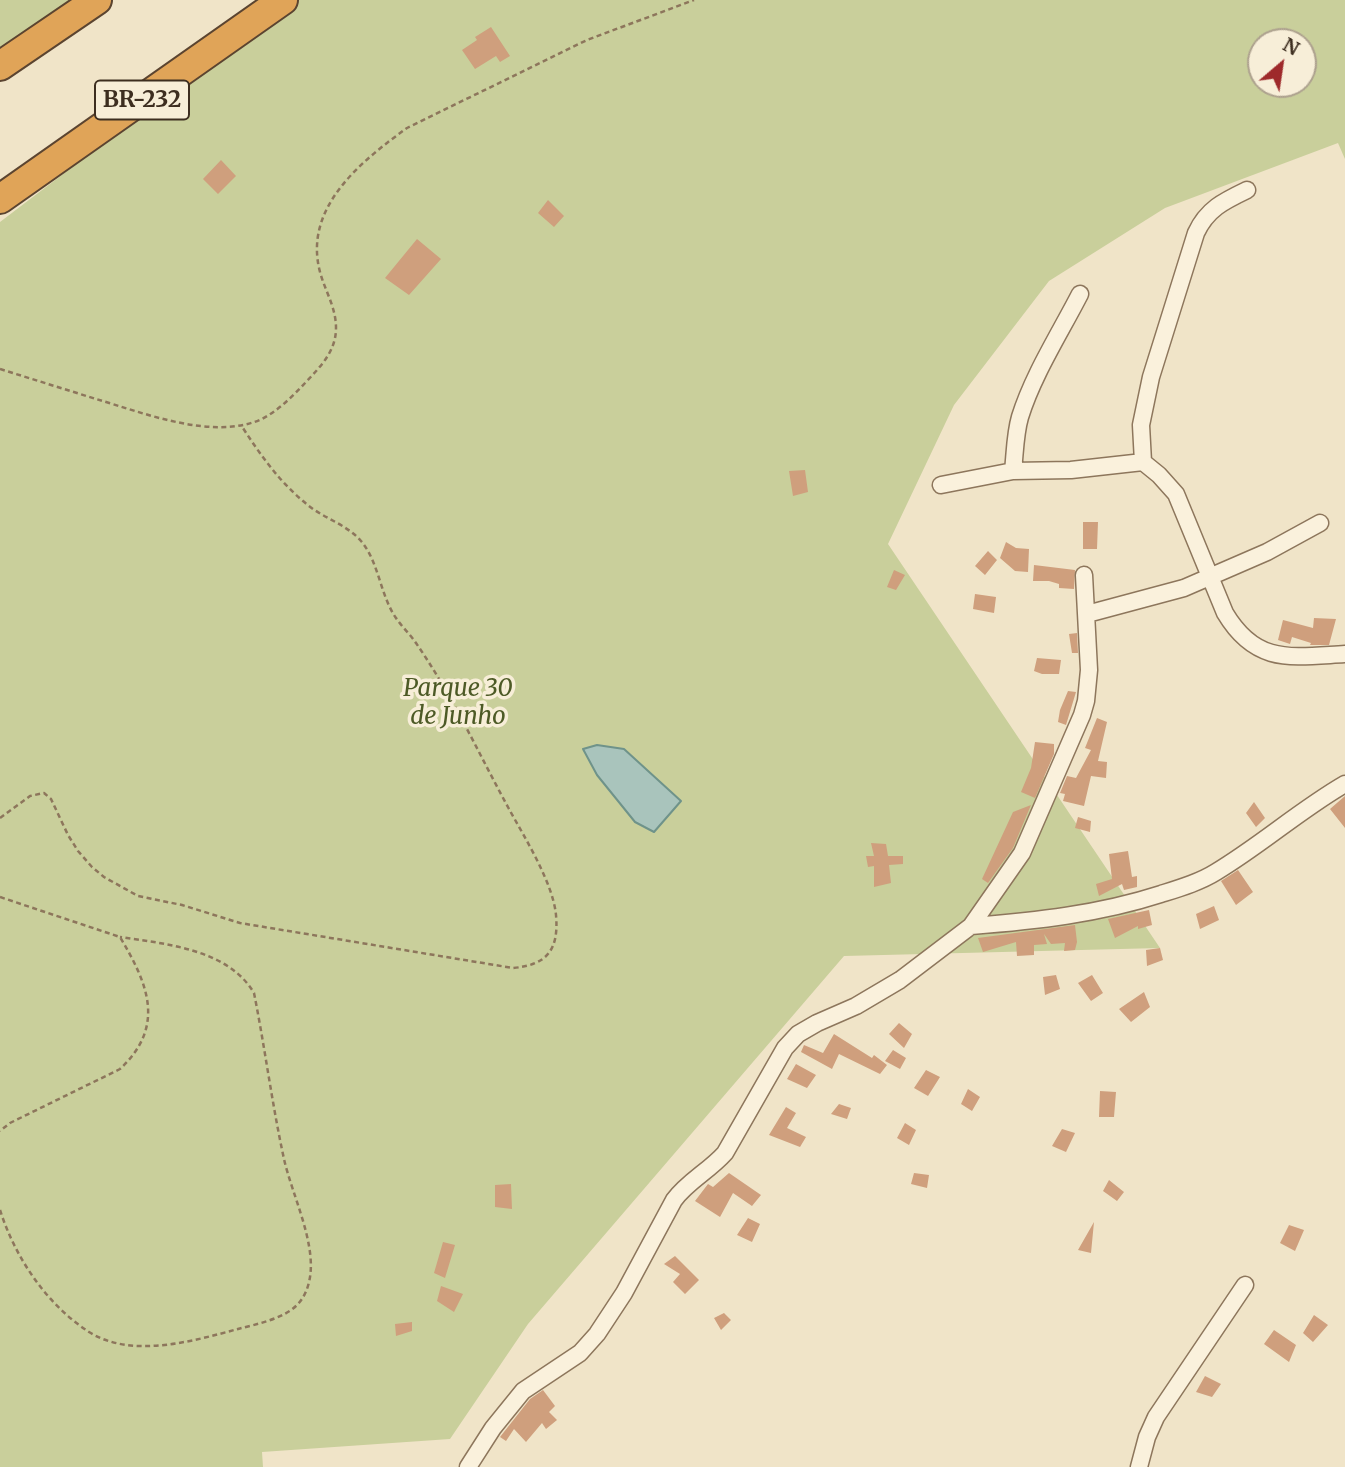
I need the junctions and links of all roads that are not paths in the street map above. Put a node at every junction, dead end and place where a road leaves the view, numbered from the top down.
1 (97, 0) edge
2 (283, 0) edge
3 (0, 66) edge
4 (1247, 190) dead end
5 (0, 199) edge
6 (1080, 294) dead end
7 (1143, 462) junction
8 (1013, 471) junction
9 (941, 485) dead end
10 (1320, 523) dead end
11 (1084, 575) dead end
12 (1209, 579) junction
13 (1087, 614) junction
14 (1345, 654) edge
15 (1345, 784) edge
16 (971, 926) junction
17 (1245, 1285) dead end
18 (468, 1467) edge
19 (1139, 1467) edge

1 - 3 highway
2 - 5 highway, BR-232
4 - 7 street
6 - 8 street
7 - 8 street
7 - 12 street
8 - 9 street
10 - 12 street
11 - 13 street
12 - 13 street
12 - 14 street
13 - 16 street
15 - 16 street
16 - 18 street
17 - 19 street

